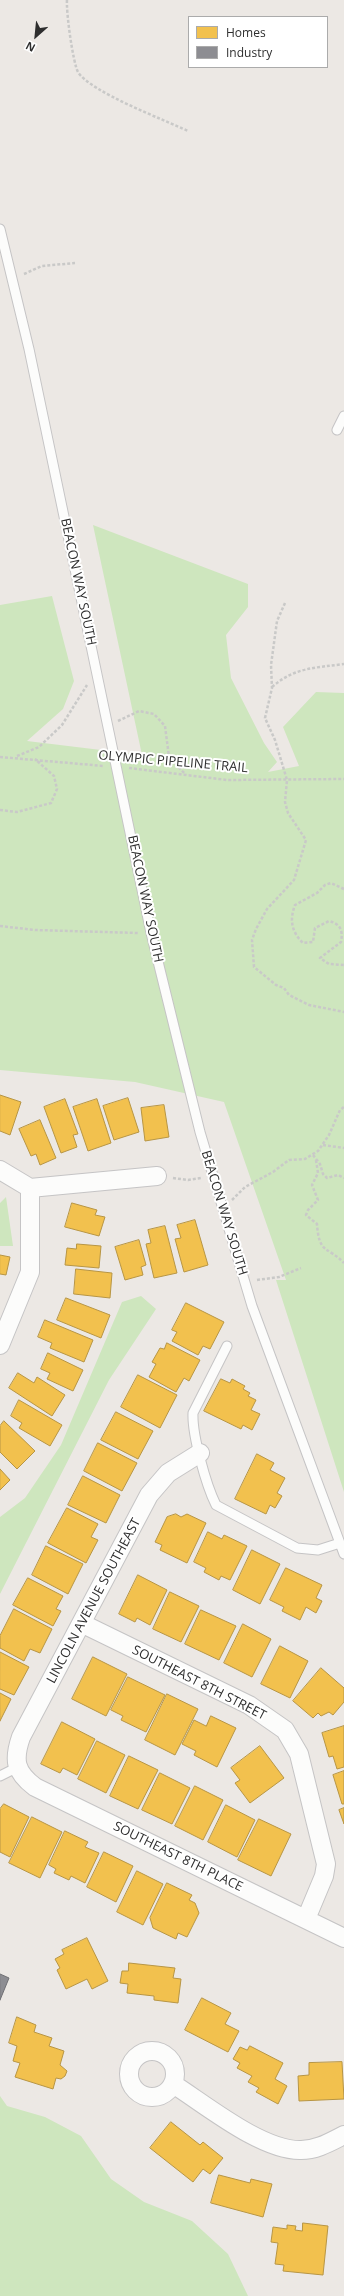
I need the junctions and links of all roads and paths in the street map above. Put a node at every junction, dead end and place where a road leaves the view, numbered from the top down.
1 (67, 0) edge
2 (188, 131) dead end
3 (0, 229) edge
4 (75, 263) dead end
5 (12, 280) junction
6 (344, 416) edge
7 (337, 430) dead end
8 (285, 603) dead end
9 (344, 664) edge
10 (96, 668) junction
11 (272, 688) junction
12 (108, 725) junction
13 (0, 757) edge
14 (15, 757) junction
15 (35, 758) junction
16 (116, 767) junction
17 (186, 775) junction
18 (344, 779) edge
19 (287, 780) junction
20 (0, 810) edge
21 (344, 889) edge
22 (0, 926) edge
23 (151, 933) junction
24 (344, 965) edge
25 (344, 1012) edge
26 (344, 1107) edge
27 (322, 1145) junction
28 (344, 1148) edge
29 (312, 1155) junction
30 (316, 1160) junction
31 (0, 1170) edge
32 (157, 1176) joint
33 (214, 1177) junction
34 (344, 1178) edge
35 (30, 1188) junction
36 (223, 1209) junction
37 (344, 1263) edge
38 (301, 1268) dead end
39 (245, 1281) junction
40 (0, 1345) edge
41 (227, 1346) dead end
42 (200, 1453) junction
43 (340, 1543) junction
44 (344, 1554) edge
45 (83, 1624) junction
46 (18, 1767) junction
47 (0, 1776) edge
48 (306, 1919) junction
49 (344, 1938) edge
50 (173, 2084) dead end
51 (344, 2135) edge

1 - 2 path
3 - 5 lane, BEACON WAY SOUTH
4 - 5 path
5 - 10 lane, BEACON WAY SOUTH
6 - 7 lane
8 - 11 path
9 - 11 path
10 - 12 lane, BEACON WAY SOUTH
10 - 14 path
11 - 19 path
12 - 16 lane, BEACON WAY SOUTH
12 - 17 path
13 - 14 path, OLYMPIC PIPELINE TRAIL
14 - 15 path, OLYMPIC PIPELINE TRAIL
15 - 16 path, OLYMPIC PIPELINE TRAIL
15 - 20 path
16 - 17 path, OLYMPIC PIPELINE TRAIL
16 - 23 lane, BEACON WAY SOUTH
17 - 19 path, OLYMPIC PIPELINE TRAIL
18 - 19 path, OLYMPIC PIPELINE TRAIL
19 - 25 path
21 - 24 path
22 - 23 path
23 - 33 lane, BEACON WAY SOUTH
26 - 27 path
27 - 28 path
27 - 29 path
29 - 30 path
29 - 36 path
30 - 34 path
30 - 37 path
31 - 35 street
32 - 33 path
32 - 35 street
33 - 36 lane, BEACON WAY SOUTH
35 - 40 street
36 - 39 lane, BEACON WAY SOUTH
38 - 39 path
39 - 43 lane, BEACON WAY SOUTH
41 - 42 lane
42 - 43 lane
42 - 45 street, LINCOLN AVENUE SOUTHEAST
43 - 44 lane, BEACON WAY SOUTH
45 - 46 street, LINCOLN AVENUE SOUTHEAST
45 - 48 street, SOUTHEAST 8TH STREET
46 - 47 lane
46 - 48 street, SOUTHEAST 8TH PLACE
48 - 49 street, SOUTHEAST 8TH PLACE
50 - 51 street

